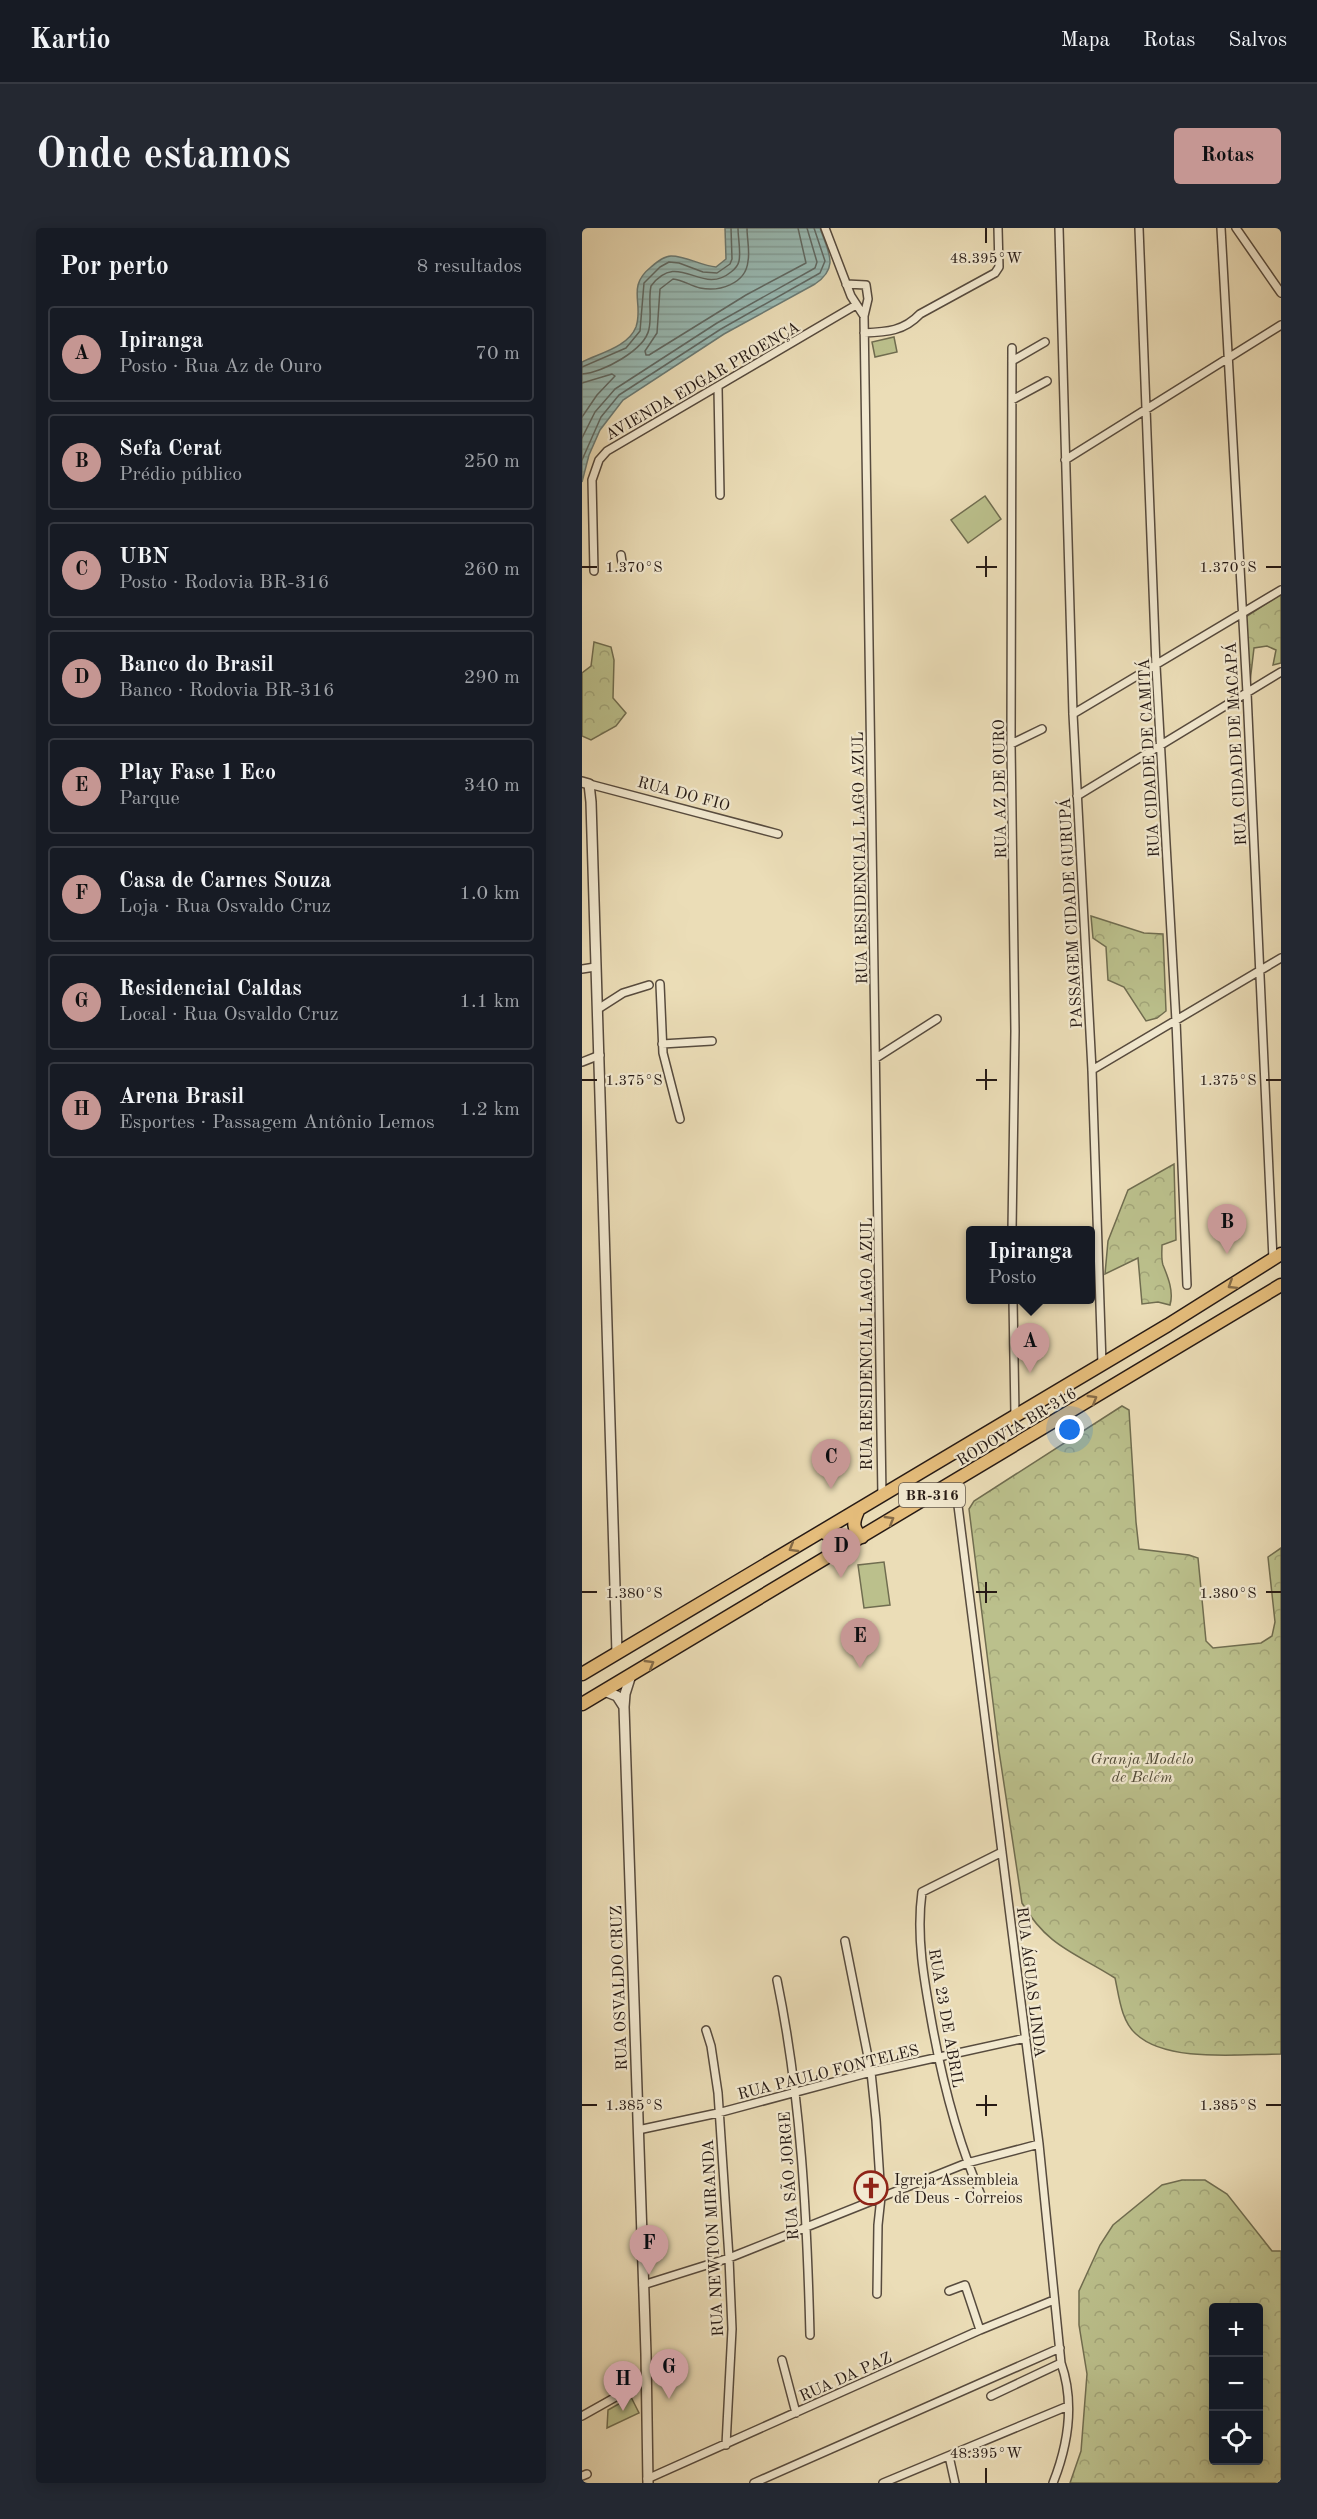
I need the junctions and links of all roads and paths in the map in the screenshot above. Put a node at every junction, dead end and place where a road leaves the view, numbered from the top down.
1 (998, 228) edge
2 (1059, 228) edge
3 (1139, 228) edge
4 (1221, 228) edge
5 (1236, 228) edge
6 (826, 230) edge
7 (846, 284) junction
8 (1281, 293) edge
9 (856, 306) junction
10 (864, 316) junction
11 (1281, 325) edge
12 (864, 333) junction
13 (1044, 342) dead end
14 (1012, 348) dead end
15 (1230, 357) junction
16 (1012, 361) junction
17 (1047, 381) dead end
18 (718, 388) junction
19 (1012, 400) junction
20 (1146, 410) junction
21 (1065, 460) junction
22 (720, 495) dead end
23 (594, 571) dead end
24 (1281, 590) edge
25 (1242, 614) junction
26 (1156, 666) junction
27 (1281, 672) edge
28 (1247, 693) junction
29 (1073, 714) junction
30 (1042, 729) dead end
31 (1011, 744) junction
32 (1161, 745) junction
33 (586, 783) edge
34 (1077, 796) junction
35 (778, 834) dead end
36 (1281, 958) edge
37 (595, 967) junction
38 (582, 969) edge
39 (1258, 972) junction
40 (660, 984) dead end
41 (649, 985) dead end
42 (598, 1009) junction
43 (937, 1019) dead end
44 (1176, 1021) junction
45 (712, 1041) dead end
46 (662, 1044) junction
47 (600, 1055) junction
48 (876, 1058) junction
49 (582, 1062) edge
50 (1092, 1070) junction
51 (680, 1119) dead end
52 (1012, 1226) edge
53 (1277, 1257) edge
54 (1187, 1285) dead end
55 (1281, 1285) edge
56 (1013, 1304) edge
57 (1102, 1364) junction
58 (1015, 1415) junction
59 (955, 1482) junction
60 (882, 1497) junction
61 (858, 1511) junction
62 (822, 1532) junction
63 (862, 1537) junction
64 (833, 1553) junction
65 (617, 1653) junction
66 (582, 1674) edge
67 (631, 1675) junction
68 (604, 1691) junction
69 (582, 1704) edge
70 (624, 1707) junction
71 (1002, 1852) junction
72 (845, 1941) dead end
73 (777, 1980) dead end
74 (706, 2030) dead end
75 (1026, 2038) junction
76 (938, 2057) junction
77 (871, 2072) junction
78 (795, 2092) junction
79 (718, 2113) junction
80 (638, 2130) junction
81 (1039, 2144) junction
82 (967, 2163) junction
83 (881, 2198) junction
84 (983, 2200) dead end
85 (806, 2229) junction
86 (729, 2258) junction
87 (643, 2285) junction
88 (949, 2291) dead end
89 (878, 2294) dead end
90 (1054, 2300) junction
91 (980, 2330) junction
92 (810, 2335) dead end
93 (1060, 2348) junction
94 (782, 2360) dead end
95 (1061, 2363) junction
96 (646, 2380) junction
97 (992, 2396) dead end
98 (1068, 2406) junction
99 (796, 2413) junction
100 (582, 2416) edge
101 (726, 2445) junction
102 (949, 2456) junction
103 (647, 2481) edge
104 (754, 2483) edge
105 (883, 2483) edge
106 (955, 2483) edge
107 (1053, 2483) edge

1 - 12 street
2 - 21 street, PASSAGEM CIDADE GURUPÁ
3 - 20 street, RUA CIDADE DE CAMITÁ
4 - 15 street, RUA CIDADE DE MACAPÁ
5 - 8 street
6 - 7 street
7 - 9 street
7 - 10 street, RUA RESIDENCIAL LAGO AZUL
9 - 10 street
9 - 18 street, AVIENDA EDGAR PROENÇA
10 - 12 street, RUA RESIDENCIAL LAGO AZUL
11 - 15 street
12 - 48 street, RUA RESIDENCIAL LAGO AZUL
13 - 16 street
14 - 16 street, RUA AZ DE OURO
15 - 20 street
15 - 25 street, RUA CIDADE DE MACAPÁ
16 - 19 street, RUA AZ DE OURO
17 - 19 street
18 - 22 street
18 - 23 street, AVIENDA EDGAR PROENÇA
19 - 31 street, RUA AZ DE OURO
20 - 21 street
20 - 26 street, RUA CIDADE DE CAMITÁ
21 - 29 street, PASSAGEM CIDADE GURUPÁ
24 - 25 street
25 - 26 street
25 - 28 street, RUA CIDADE DE MACAPÁ
26 - 29 street
26 - 32 street, RUA CIDADE DE CAMITÁ
27 - 28 street
28 - 32 street
28 - 39 street, RUA CIDADE DE MACAPÁ
29 - 34 street, PASSAGEM CIDADE GURUPÁ
30 - 31 street
31 - 52 street, RUA AZ DE OURO
32 - 34 street
32 - 44 street, RUA CIDADE DE CAMITÁ
33 - 35 street, RUA DO FIO
33 - 37 street
34 - 50 street, PASSAGEM CIDADE GURUPÁ
36 - 39 street
37 - 38 street
37 - 42 street
39 - 44 street
39 - 53 street, RUA CIDADE DE MACAPÁ
40 - 46 street
41 - 42 street
42 - 47 street
43 - 48 street
44 - 50 street
44 - 54 street, RUA CIDADE DE CAMITÁ
45 - 46 street
46 - 51 street
47 - 49 street
47 - 65 street
48 - 60 street, RUA RESIDENCIAL LAGO AZUL
50 - 57 street, PASSAGEM CIDADE GURUPÁ
53 -> 57 highway, RODOVIA BR-316 / BR-316
59 -> 55 highway, RODOVIA BR-316 / BR-316
56 - 58 street
57 - 58 highway, RODOVIA BR-316 / BR-316
58 - 60 highway, RODOVIA BR-316 / BR-316
63 -> 59 highway, RODOVIA BR-316 / BR-316
59 - 71 street, RUA ÁGUAS LINDA
60 - 61 highway, RODOVIA BR-316 / BR-316
61 - 62 highway, RODOVIA BR-316 / BR-316
61 - 63 highway
62 - 64 highway
62 -> 65 highway, RODOVIA BR-316 / BR-316
63 - 64 highway, RODOVIA BR-316 / BR-316
67 -> 64 highway, RODOVIA BR-316 / BR-316
65 - 66 highway, RODOVIA BR-316 / BR-316
67 - 68 highway, RODOVIA BR-316 / BR-316
67 - 70 street, RUA OSVALDO CRUZ
68 - 69 highway, RODOVIA BR-316 / BR-316
68 - 70 street
70 - 80 street, RUA OSVALDO CRUZ
71 - 75 street, RUA ÁGUAS LINDA
71 - 76 street, RUA 23 DE ABRIL
72 - 77 street
73 - 78 street, RUA SÃO JORGE
74 - 79 street, RUA NEWTON MIRANDA
75 - 76 street, RUA PAULO FONTELES
75 - 81 street, RUA ÁGUAS LINDA
76 - 77 street, RUA PAULO FONTELES
76 - 82 street, RUA 23 DE ABRIL
77 - 78 street, RUA PAULO FONTELES
77 - 83 street
78 - 79 street, RUA PAULO FONTELES
78 - 85 street, RUA SÃO JORGE
79 - 80 street, RUA PAULO FONTELES
79 - 86 street, RUA NEWTON MIRANDA
80 - 87 street, RUA OSVALDO CRUZ
81 - 82 street
81 - 90 street, RUA ÁGUAS LINDA
82 - 83 street
82 - 84 street, RUA 23 DE ABRIL
83 - 85 street
83 - 89 street
85 - 86 street
85 - 92 street, RUA SÃO JORGE
86 - 87 street
86 - 101 street, RUA NEWTON MIRANDA
87 - 96 street, RUA OSVALDO CRUZ
88 - 91 street
90 - 91 street, RUA DA PAZ
90 - 93 street, RUA ÁGUAS LINDA
91 - 99 street, RUA DA PAZ
93 - 95 street, RUA ÁGUAS LINDA
93 - 104 street
94 - 99 street
95 - 97 street
95 - 98 street, RUA ÁGUAS LINDA
96 - 100 street
96 - 103 street, RUA OSVALDO CRUZ
98 - 102 street
98 - 107 street, RUA ÁGUAS LINDA
99 - 101 street, RUA DA PAZ
101 - 103 street, RUA DA PAZ
102 - 105 street
102 - 106 street

